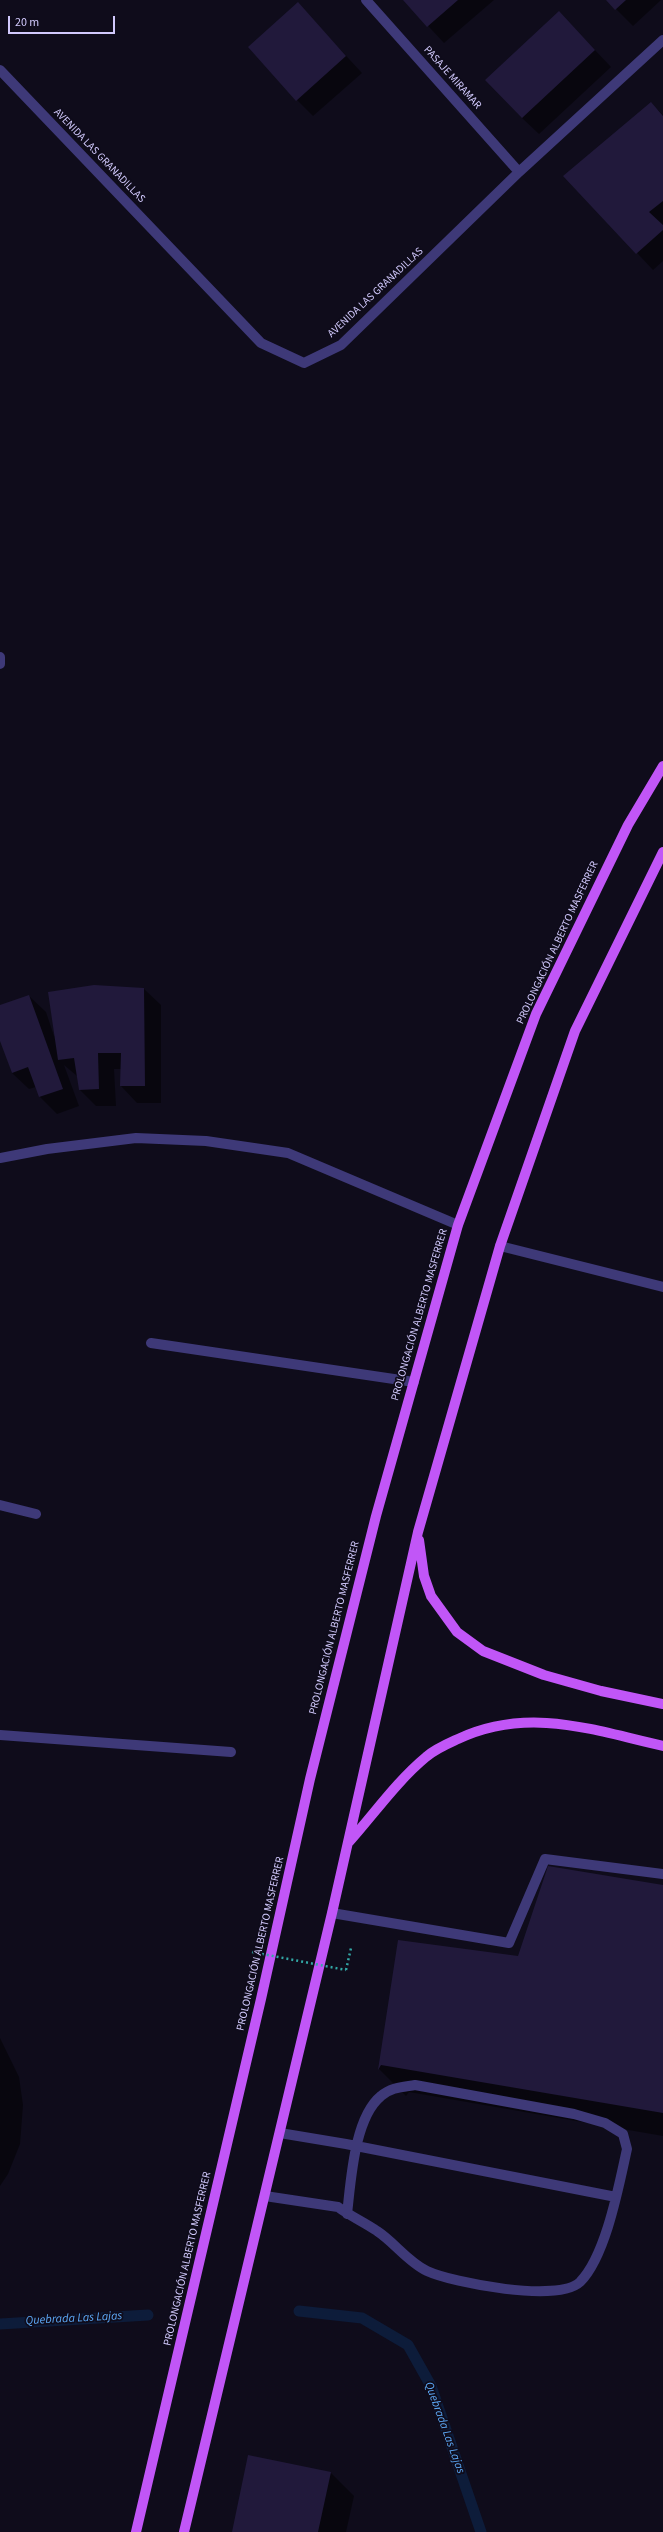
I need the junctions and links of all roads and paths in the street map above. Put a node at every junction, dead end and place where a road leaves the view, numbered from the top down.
1 (366, 0) edge
2 (663, 40) edge
3 (0, 70) edge
4 (519, 172) junction
5 (0, 657) edge
6 (0, 664) edge
7 (663, 766) edge
8 (663, 852) edge
9 (0, 1158) edge
10 (458, 1225) junction
11 (500, 1246) junction
12 (663, 1287) edge
13 (151, 1343) dead end
14 (414, 1382) junction
15 (0, 1505) edge
16 (36, 1514) dead end
17 (418, 1532) junction
18 (663, 1704) edge
19 (0, 1735) edge
20 (663, 1746) edge
21 (230, 1752) dead end
22 (347, 1844) junction
23 (663, 1874) edge
24 (332, 1913) junction
25 (252, 1952) dead end
26 (346, 1970) dead end
27 (280, 2133) junction
28 (355, 2145) junction
29 (265, 2196) junction
30 (616, 2197) junction
31 (347, 2214) junction
32 (136, 2532) edge
33 (184, 2532) edge

1 - 4 street, PASAJE MIRAMAR
2 - 4 street, AVENIDA LAS GRANADILLAS
3 - 4 street, AVENIDA LAS GRANADILLAS
5 - 6 street
7 - 10 main road, PROLONGACIÓN ALBERTO MASFERRER
8 - 11 main road
9 - 10 street
10 - 14 main road, PROLONGACIÓN ALBERTO MASFERRER
11 - 12 street
11 - 17 main road
13 - 14 street
14 - 32 main road, PROLONGACIÓN ALBERTO MASFERRER
15 - 16 street
17 - 18 main road
17 - 22 main road
19 - 21 street
20 - 22 main road
22 - 24 main road
23 - 24 street
24 - 27 main road
25 - 26 path, bridge
27 - 28 street
27 - 29 main road
28 - 30 street
28 - 30 street
28 - 31 street
29 - 31 street
29 - 33 main road
30 - 31 street

